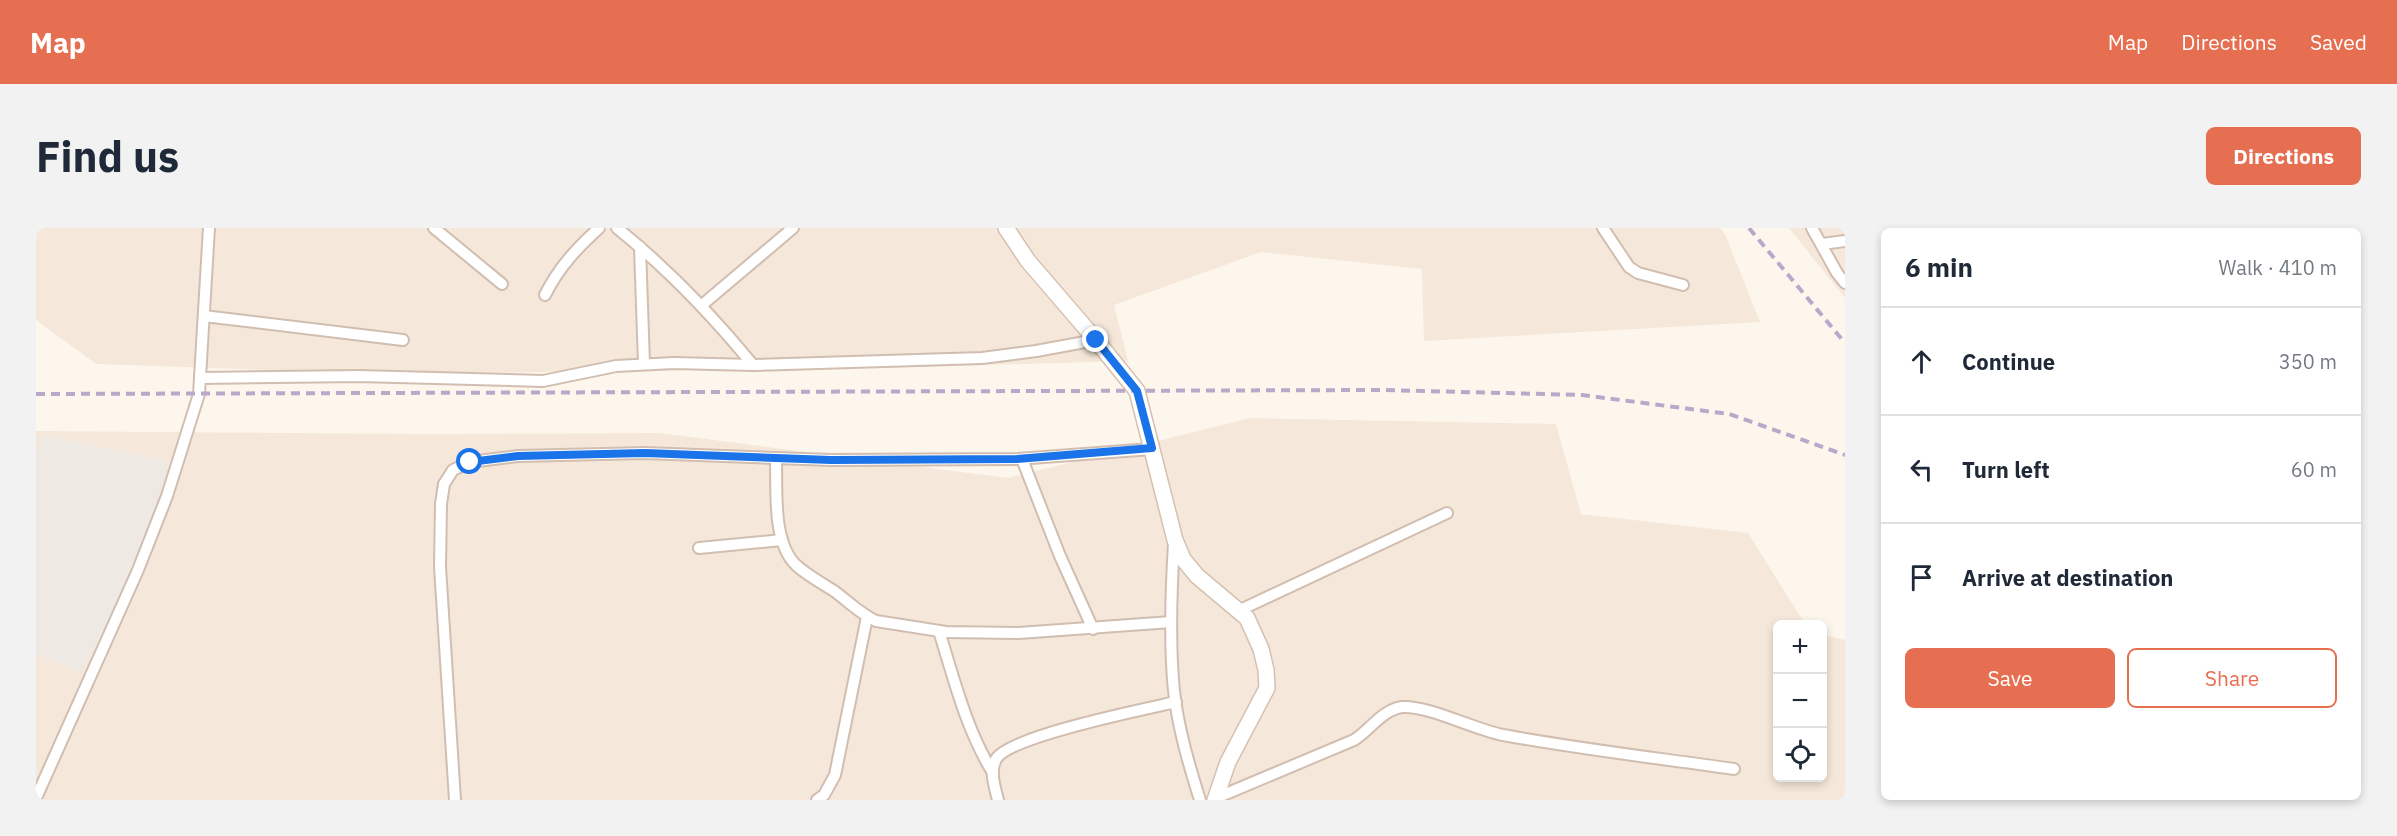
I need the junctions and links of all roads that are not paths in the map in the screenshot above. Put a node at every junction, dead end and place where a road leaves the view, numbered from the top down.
1 (209, 228) edge
2 (434, 228) edge
3 (600, 228) edge
4 (617, 228) edge
5 (793, 228) edge
6 (1006, 228) edge
7 (1603, 228) edge
8 (1812, 228) edge
9 (1845, 241) edge
10 (1822, 244) junction
11 (640, 247) junction
12 (1845, 283) edge
13 (502, 284) dead end
14 (1683, 285) dead end
15 (545, 295) dead end
16 (702, 305) junction
17 (204, 316) junction
18 (403, 340) dead end
19 (1096, 340) junction
20 (644, 364) junction
21 (753, 365) junction
22 (200, 378) junction
23 (1152, 448) junction
24 (776, 459) junction
25 (1022, 459) junction
26 (1447, 513) dead end
27 (782, 540) junction
28 (1175, 540) junction
29 (699, 548) dead end
30 (1238, 611) junction
31 (867, 617) junction
32 (1170, 622) junction
33 (1093, 629) junction
34 (939, 631) junction
35 (1176, 702) junction
36 (1734, 769) dead end
37 (993, 772) junction
38 (36, 798) edge
39 (1216, 799) edge
40 (455, 800) edge
41 (818, 800) edge
42 (998, 800) edge
43 (1200, 800) edge

1 - 17 street
2 - 13 street
3 - 15 street
4 - 11 street
5 - 16 street
6 - 19 street
7 - 14 street
8 - 10 street
9 - 10 street
10 - 12 street
11 - 16 street
11 - 20 street
16 - 21 street
17 - 18 street
17 - 22 street
19 - 21 street
19 - 23 street
20 - 21 street
20 - 22 street
22 - 38 street
23 - 25 street
23 - 28 street
24 - 25 street
24 - 27 street
24 - 40 street
25 - 33 street
26 - 30 street
27 - 29 street
27 - 31 street
28 - 30 street
28 - 32 street
30 - 39 street
31 - 34 street
31 - 41 street
32 - 33 street
32 - 35 street
33 - 34 street
34 - 37 street
35 - 37 street
35 - 43 street
36 - 39 street
37 - 42 street

